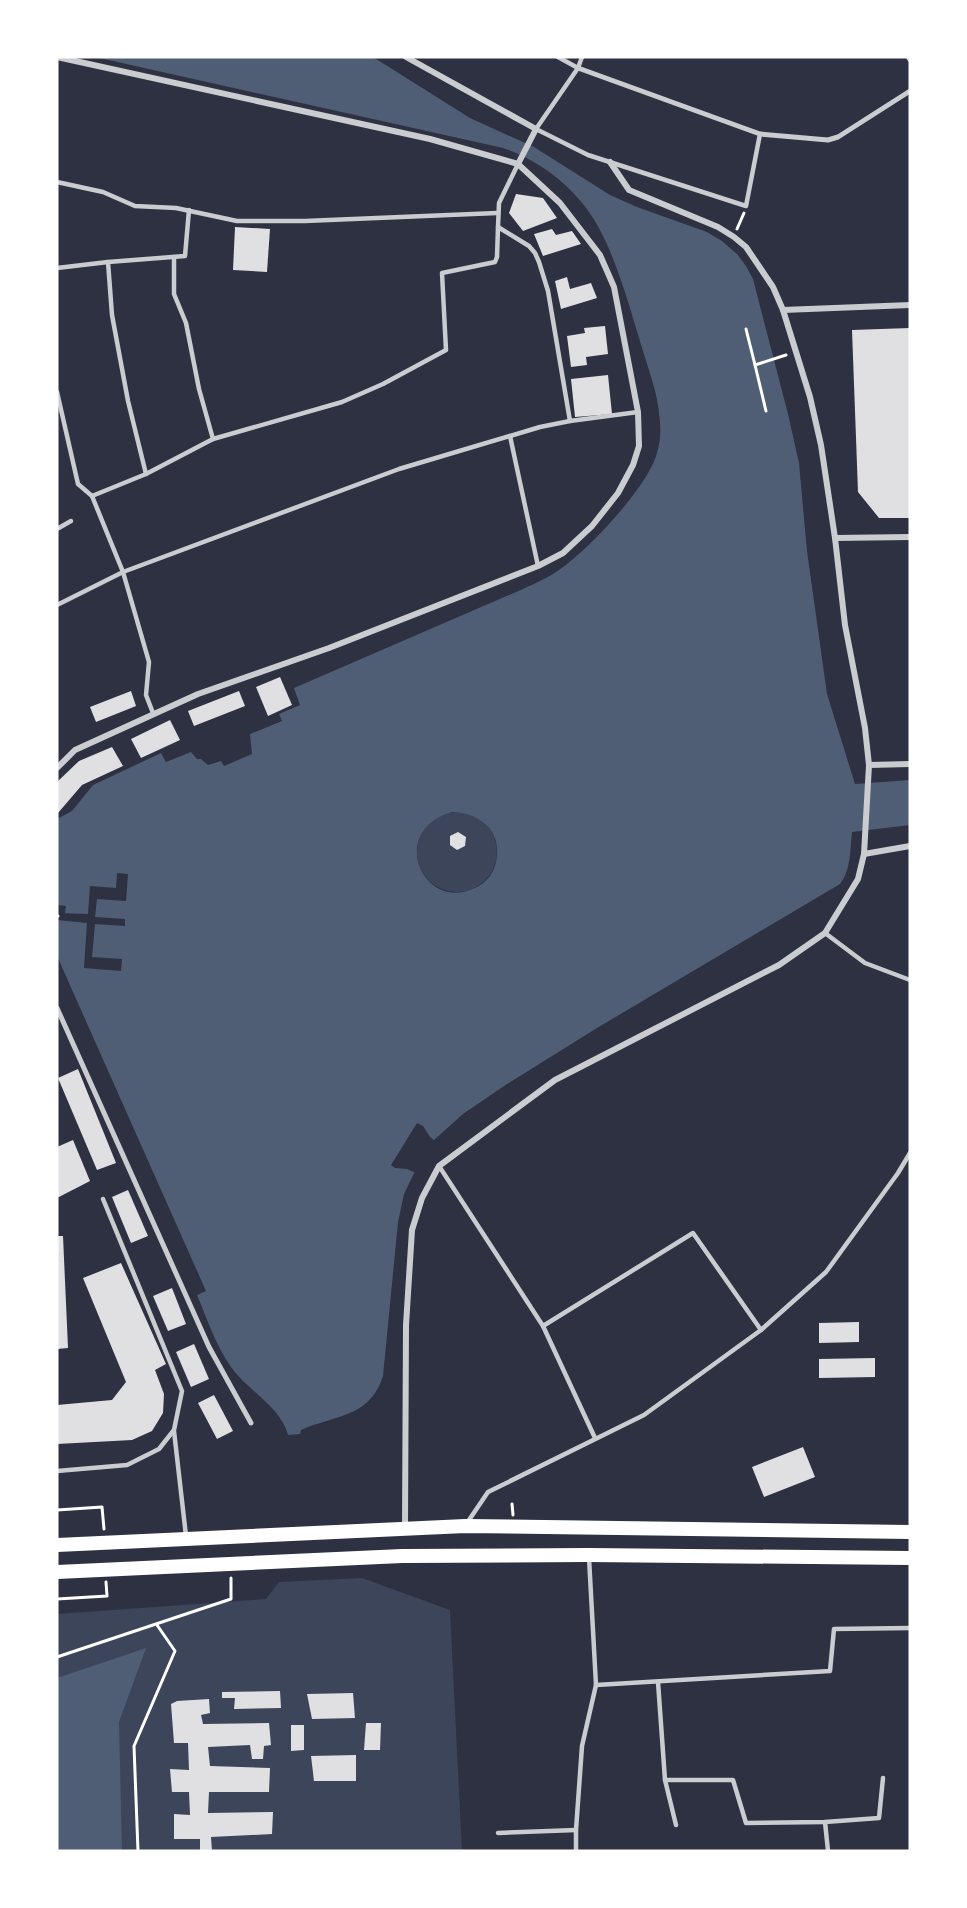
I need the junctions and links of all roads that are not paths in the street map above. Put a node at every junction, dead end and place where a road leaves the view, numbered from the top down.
1 (57, 57) edge
2 (406, 57) edge
3 (558, 57) edge
4 (582, 57) edge
5 (578, 68) junction
6 (910, 91) edge
7 (535, 131) junction
8 (760, 134) junction
9 (519, 162) junction
10 (610, 162) junction
11 (57, 182) edge
12 (189, 210) junction
13 (497, 213) junction
14 (498, 227) junction
15 (174, 256) junction
16 (108, 262) junction
17 (57, 268) edge
18 (910, 305) edge
19 (783, 310) junction
20 (57, 392) edge
21 (638, 412) junction
22 (570, 421) junction
23 (510, 436) junction
24 (213, 439) junction
25 (146, 474) junction
26 (92, 496) junction
27 (71, 521) dead end
28 (57, 529) edge
29 (910, 537) edge
30 (835, 538) junction
31 (538, 566) junction
32 (123, 572) junction
33 (57, 605) edge
34 (153, 713) junction
35 (910, 764) edge
36 (869, 765) junction
37 (57, 768) edge
38 (910, 846) edge
39 (864, 854) junction
40 (825, 933) junction
41 (910, 980) edge
42 (57, 1008) edge
43 (910, 1153) edge
44 (439, 1166) junction
45 (103, 1199) dead end
46 (543, 1326) junction
47 (762, 1330) junction
48 (251, 1423) dead end
49 (174, 1430) junction
50 (595, 1438) junction
51 (57, 1471) edge
52 (465, 1526) junction
53 (405, 1528) junction
54 (910, 1532) edge
55 (186, 1538) junction
56 (57, 1545) edge
57 (588, 1555) junction
58 (910, 1558) edge
59 (57, 1572) edge
60 (910, 1628) edge
61 (658, 1682) junction
62 (596, 1685) junction
63 (883, 1778) dead end
64 (664, 1780) junction
65 (825, 1822) junction
66 (676, 1825) dead end
67 (576, 1830) junction
68 (498, 1833) dead end
69 (576, 1851) edge
70 (828, 1851) edge

1 - 9 street
2 - 7 street
3 - 5 lane
4 - 5 lane
5 - 7 lane
5 - 8 street
6 - 8 street
7 - 9 street
7 - 10 lane
8 - 10 lane
9 - 13 lane
9 - 21 street
10 - 19 street
11 - 12 lane
12 - 13 lane
12 - 15 lane
13 - 14 lane
14 - 22 lane
14 - 24 lane
15 - 16 lane
15 - 24 lane
16 - 17 lane
16 - 25 lane
18 - 19 street
19 - 30 street
20 - 26 lane
21 - 22 lane
21 - 31 street
22 - 23 lane
23 - 31 lane
23 - 32 lane
24 - 25 lane
25 - 26 lane
26 - 32 lane
27 - 28 lane
29 - 30 street
30 - 36 street
31 - 34 street
32 - 33 lane
32 - 34 lane
34 - 37 street
35 - 36 street
36 - 39 street
38 - 39 street
39 - 40 street
40 - 41 lane
40 - 44 street
42 - 48 street
43 - 47 lane
44 - 46 lane
44 - 53 street
45 - 49 lane
46 - 47 lane
46 - 50 lane
47 - 50 lane
49 - 51 lane
49 - 55 lane
50 - 52 lane
52 - 53 main road
52 - 54 main road
53 - 55 main road
55 - 56 main road
57 - 58 main road
57 - 59 main road
57 - 62 lane
60 - 61 lane
61 - 62 lane
61 - 64 lane
62 - 67 lane
63 - 65 lane
64 - 65 lane
64 - 66 lane
65 - 70 lane
67 - 68 lane
67 - 69 lane

